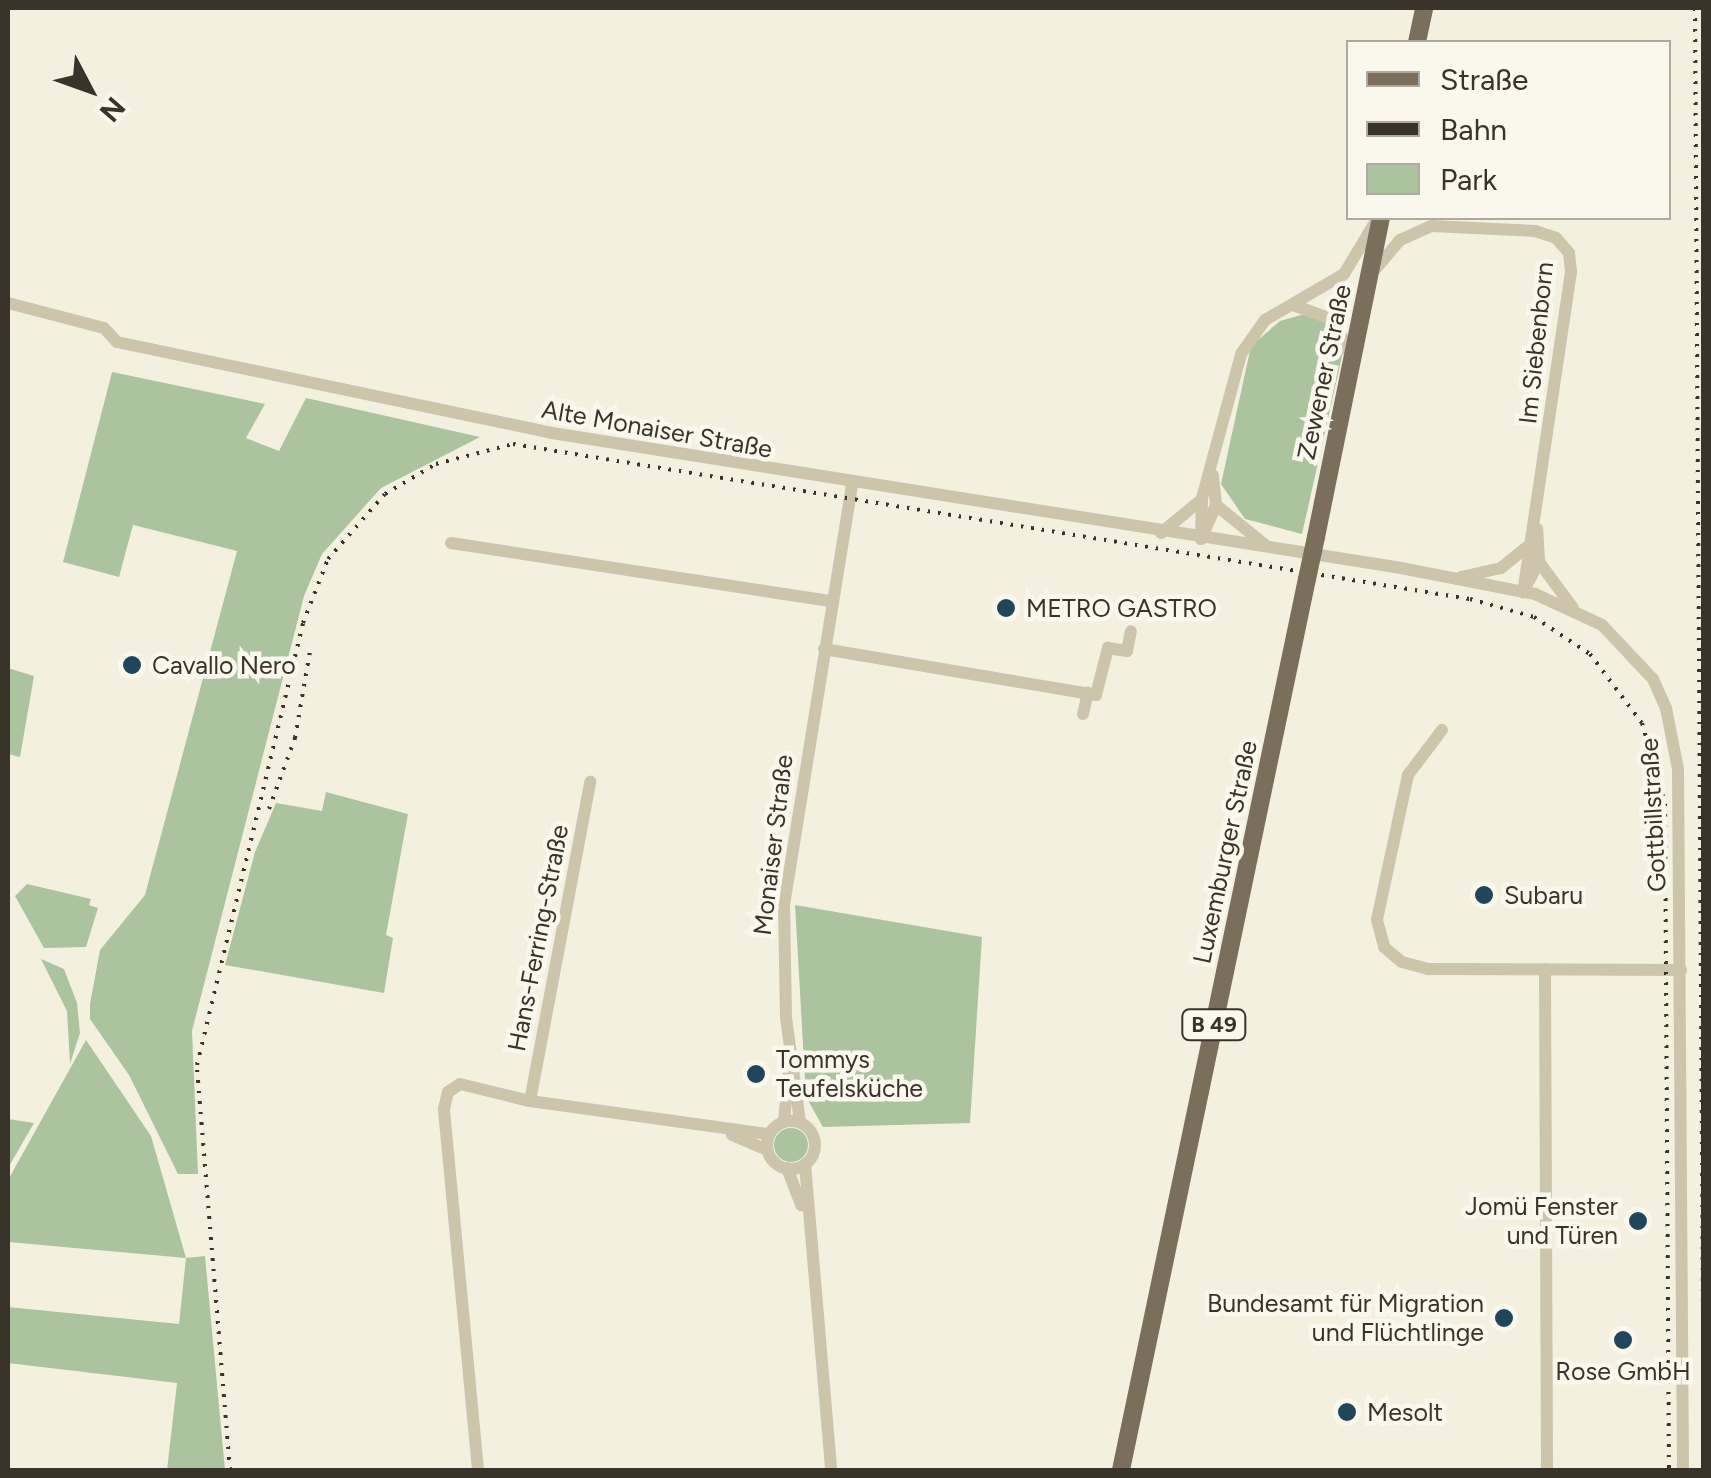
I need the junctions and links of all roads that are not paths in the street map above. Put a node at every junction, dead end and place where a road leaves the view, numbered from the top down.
1 (1424, 8) edge
2 (1417, 40) edge
3 (1378, 220) edge
4 (1379, 220) edge
5 (1420, 220) edge
6 (1432, 226) junction
7 (1369, 278) junction
8 (8, 303) edge
9 (1293, 305) junction
10 (1352, 360) junction
11 (852, 486) junction
12 (1209, 502) junction
13 (1536, 521) junction
14 (1161, 533) junction
15 (1316, 536) joint
16 (1201, 539) junction
17 (451, 542) dead end
18 (1528, 545) junction
19 (1275, 550) junction
20 (1310, 556) joint
21 (1539, 562) junction
22 (1453, 578) junction
23 (1523, 592) junction
24 (832, 601) junction
25 (1576, 610) junction
26 (1131, 631) dead end
27 (824, 648) junction
28 (1088, 694) junction
29 (1083, 714) dead end
30 (1442, 730) dead end
31 (590, 782) dead end
32 (1545, 968) junction
33 (1681, 970) junction
34 (791, 1048) junction
35 (530, 1101) junction
36 (784, 1121) junction
37 (800, 1122) junction
38 (716, 1128) junction
39 (769, 1134) junction
40 (768, 1150) junction
41 (804, 1164) junction
42 (787, 1168) junction
43 (807, 1232) junction
44 (478, 1470) edge
45 (831, 1470) edge
46 (1120, 1470) edge
47 (1547, 1470) edge
48 (1683, 1470) edge

1 - 2 main road
3 - 9 street
4 - 7 main road, Zewener Straße / B 49
5 - 6 street, Im Siebenborn
6 - 7 street
6 - 13 street, Im Siebenborn
7 - 10 main road, Zewener Straße / B 49
8 - 11 street, Alte Monaiser Straße
9 - 10 street
9 - 12 street
10 - 15 main road, Zewener Straße / B 49
11 - 14 street, Alte Monaiser Straße
11 - 24 street, Monaiser Straße
12 - 14 street
12 - 16 street
12 - 19 street
13 - 18 street, Im Siebenborn
13 - 21 street, Im Siebenborn
14 - 16 street, Alte Monaiser Straße
15 - 46 main road, Luxemburger Straße / B 49, bridge
16 - 19 street, Alte Monaiser Straße
17 - 24 street
18 - 22 street
18 - 23 street, Im Siebenborn
19 - 20 street, Alte Monaiser Straße
20 - 22 street, Gottbillstraße
21 - 23 street
21 - 25 street
22 - 23 street, Gottbillstraße
23 - 25 street, Gottbillstraße
24 - 27 street, Monaiser Straße
25 - 33 street, Gottbillstraße
26 - 28 street
27 - 28 street
27 - 34 street, Monaiser Straße
28 - 29 street
30 - 32 street
31 - 35 street, Hans-Ferring-Straße
32 - 33 street
32 - 47 street
33 - 48 street, Gottbillstraße
34 - 36 street, Monaiser Straße
34 - 37 street, Monaiser Straße
35 - 38 street
35 - 44 street
36 - 37 street
36 - 39 street
37 - 41 street
38 - 39 street
38 - 40 street
39 - 40 street
40 - 42 street
41 - 42 street
41 - 43 street
42 - 43 street
43 - 45 street

